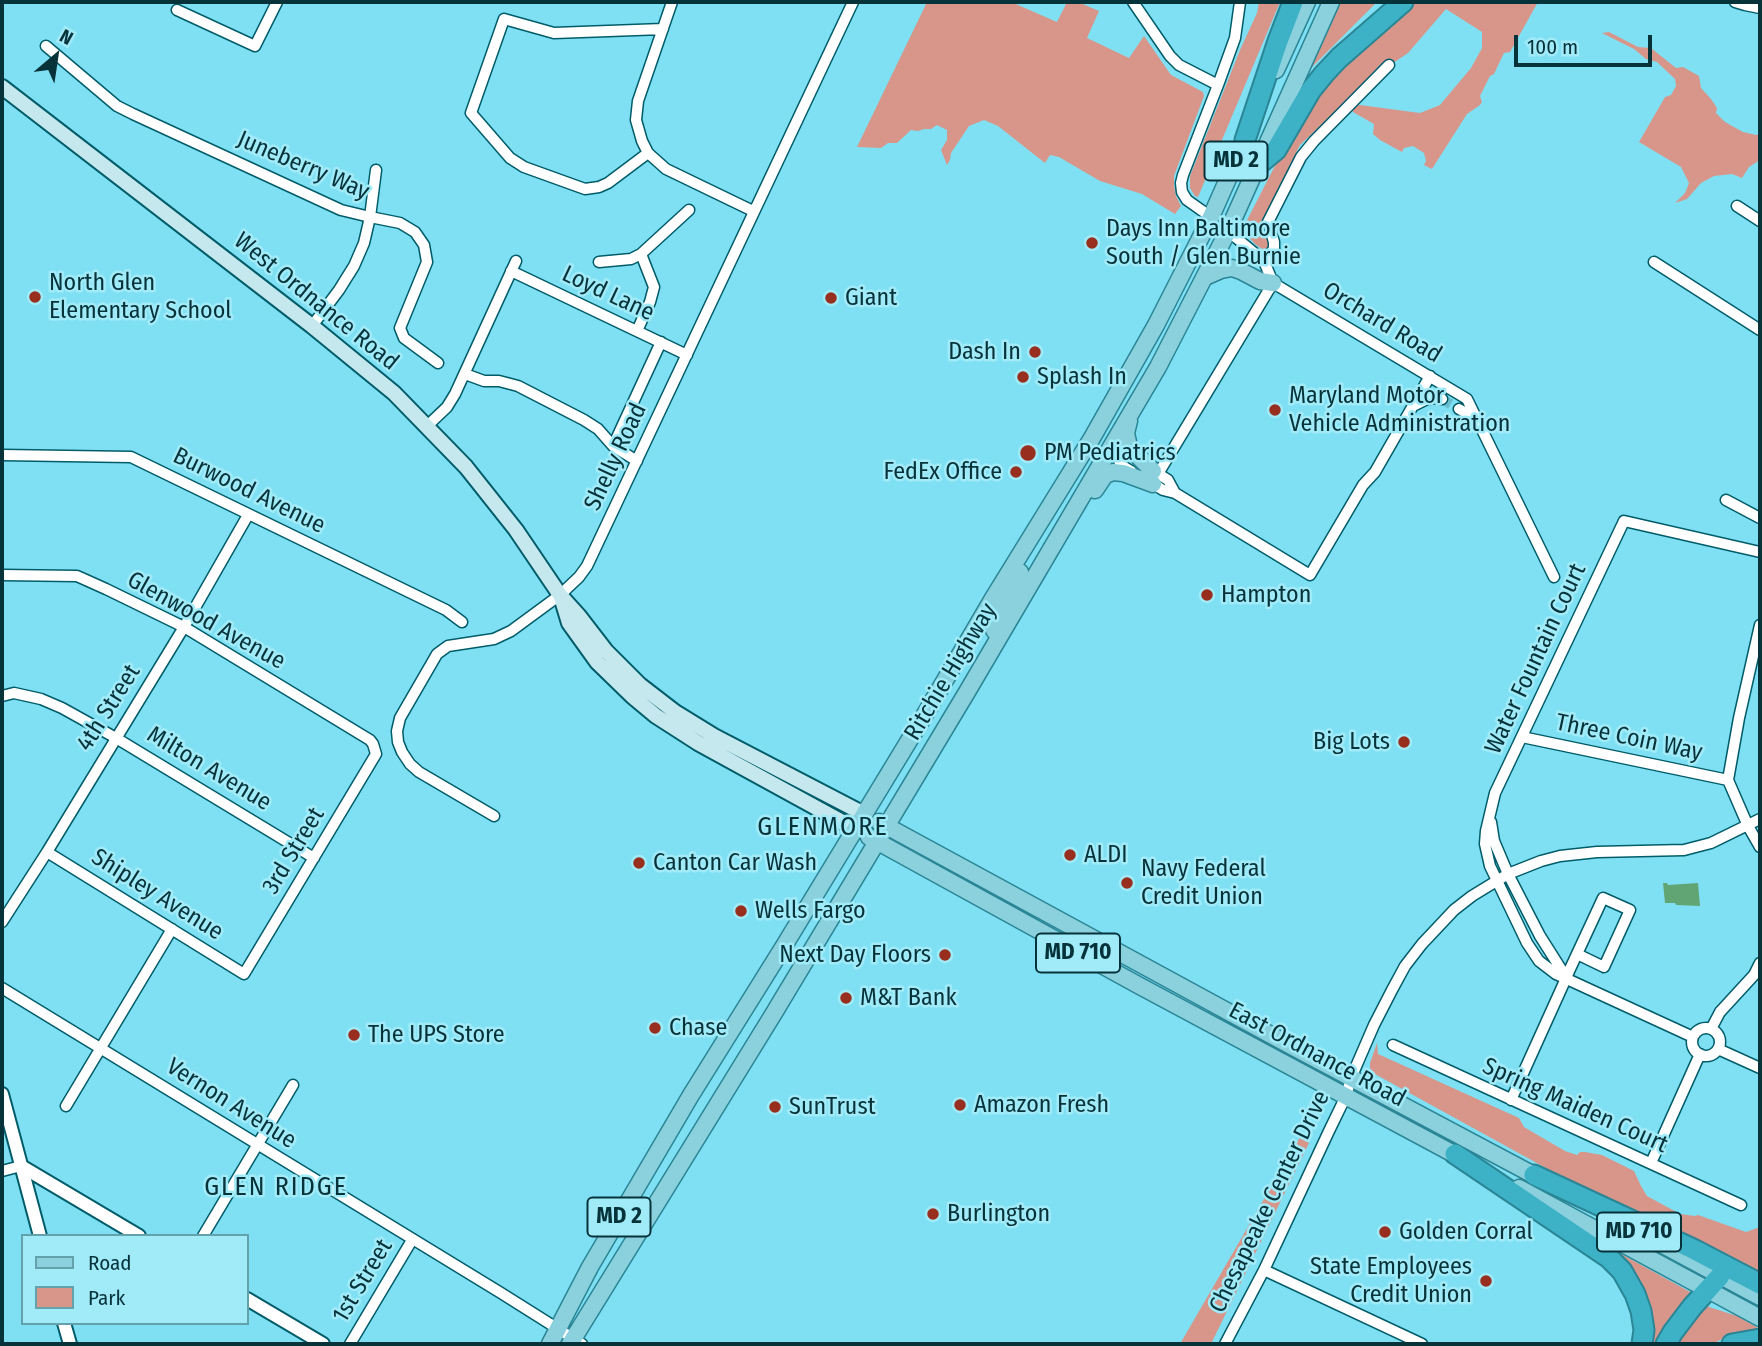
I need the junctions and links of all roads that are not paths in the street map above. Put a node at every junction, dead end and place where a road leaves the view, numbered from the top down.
1 (276, 2) edge
2 (672, 2) edge
3 (853, 2) edge
4 (1133, 2) edge
5 (1240, 2) edge
6 (1293, 2) edge
7 (1307, 2) edge
8 (1331, 2) edge
9 (1403, 2) edge
10 (1735, 2) edge
11 (1760, 8) edge
12 (177, 10) dead end
13 (663, 29) junction
14 (46, 46) dead end
15 (1390, 65) dead end
16 (1218, 85) junction
17 (2, 87) edge
18 (1245, 140) junction
19 (648, 153) junction
20 (1258, 165) junction
21 (376, 170) dead end
22 (1737, 206) dead end
23 (690, 210) dead end
24 (753, 211) junction
25 (1211, 217) junction
26 (370, 218) junction
27 (1760, 221) edge
28 (1228, 231) junction
29 (640, 254) junction
30 (1264, 261) junction
31 (599, 262) dead end
32 (1654, 262) dead end
33 (1205, 277) junction
34 (1273, 283) junction
35 (1196, 295) junction
36 (312, 326) junction
37 (1760, 330) edge
38 (637, 331) junction
39 (661, 342) junction
40 (687, 355) junction
41 (438, 363) dead end
42 (465, 374) junction
43 (1430, 376) junction
44 (1442, 399) tunnel mouth
45 (1415, 405) junction
46 (1459, 409) tunnel mouth
47 (1131, 413) junction
48 (428, 426) junction
49 (613, 446) junction
50 (1113, 451) junction
51 (2, 456) edge
52 (637, 461) junction
53 (1498, 462) junction
54 (1155, 476) junction
55 (1726, 500) dead end
56 (248, 514) junction
57 (1069, 517) junction
58 (1760, 518) edge
59 (1025, 546) junction
60 (1760, 552) edge
61 (2, 575) edge
62 (1554, 578) dead end
63 (560, 596) junction
64 (463, 622) dead end
65 (1760, 625) edge
66 (184, 627) junction
67 (999, 637) junction
68 (2, 696) edge
69 (1522, 737) junction
70 (116, 738) junction
71 (375, 748) joint
72 (1728, 780) junction
73 (864, 814) junction
74 (494, 816) dead end
75 (1490, 816) junction
76 (1760, 819) edge
77 (886, 825) junction
78 (1748, 826) junction
79 (855, 829) junction
80 (877, 841) junction
81 (1760, 847) edge
82 (47, 852) junction
83 (314, 858) junction
84 (1508, 874) junction
85 (1497, 881) junction
86 (2, 922) edge
87 (172, 929) junction
88 (1577, 954) junction
89 (1760, 963) edge
90 (244, 974) joint
91 (1566, 978) junction
92 (2, 988) edge
93 (1711, 1029) junction
94 (1693, 1037) junction
95 (1392, 1045) dead end
96 (100, 1049) junction
97 (1718, 1049) junction
98 (1700, 1054) junction
99 (1760, 1068) edge
100 (1351, 1078) junction
101 (293, 1085) dead end
102 (2, 1094) edge
103 (1346, 1096) junction
104 (1511, 1100) junction
105 (66, 1106) dead end
106 (257, 1145) junction
107 (1455, 1154) junction
108 (1651, 1163) junction
109 (21, 1166) junction
110 (2, 1171) edge
111 (1534, 1175) junction
112 (1741, 1205) dead end
113 (39, 1234) edge
114 (136, 1234) edge
115 (204, 1234) edge
116 (412, 1240) junction
117 (1264, 1270) junction
118 (1714, 1282) junction
119 (1760, 1284) edge
120 (1760, 1297) edge
121 (248, 1300) edge
122 (1760, 1318) edge
123 (65, 1325) edge
124 (558, 1329) junction
125 (1760, 1339) edge
126 (575, 1342) edge
127 (70, 1344) edge
128 (323, 1344) edge
129 (350, 1344) edge
130 (550, 1344) edge
131 (1225, 1344) edge
132 (1422, 1344) edge
133 (1642, 1344) edge
134 (1666, 1344) edge
135 (1732, 1344) edge

1 - 12 street
2 - 13 street
3 - 24 street, Shelly Road
4 - 16 street
5 - 16 street
6 - 18 highway
7 - 18 main road, Ritchie Highway / MD 2
8 - 20 main road, Ritchie Highway / MD 2
9 - 20 highway
10 - 11 street
13 - 19 street
13 - 19 street
14 - 26 street, Juneberry Way
15 - 30 street
16 - 25 street
17 - 36 main road, West Ordnance Road
18 - 25 main road, Ritchie Highway / MD 2
18 - 28 main road
19 - 24 street
20 - 28 main road, Ritchie Highway / MD 2
21 - 26 street
22 - 27 street
23 - 29 street
24 - 40 street, Shelly Road
25 - 35 main road
25 - 59 main road, Ritchie Highway / MD 2
26 - 36 street
26 - 41 street, Juneberry Way
28 - 30 street
28 - 33 main road, Ritchie Highway / MD 2
29 - 31 street
29 - 38 street
30 - 34 street
32 - 37 street
33 - 34 main road
33 - 35 main road, Ritchie Highway / MD 2
34 - 43 street, Orchard Road
34 - 54 street
35 - 47 main road, Ritchie Highway / MD 2
36 - 48 main road, West Ordnance Road
38 - 39 street, Loyd Lane
38 - 42 street, Loyd Lane
39 - 40 street, Loyd Lane
39 - 49 street
40 - 52 street, Shelly Road
42 - 48 street
42 - 49 street
43 - 45 street
43 - 53 street, Orchard Road
44 - 45 street
45 - 54 street
46 - 53 street
47 - 50 main road, Ritchie Highway / MD 2
47 - 54 main road
48 - 63 main road, West Ordnance Road
49 - 52 street
50 - 54 street
50 - 57 main road, Ritchie Highway / MD 2
51 - 56 street, Burwood Avenue
52 - 63 street, Shelly Road
53 - 62 street, Orchard Road
54 - 57 main road
55 - 58 street
56 - 64 street, Burwood Avenue
56 - 66 street, 4th Street
57 - 67 main road, Ritchie Highway / MD 2
59 - 67 main road
59 - 73 main road, Ritchie Highway / MD 2
60 - 69 street, Water Fountain Court
61 - 66 street, Glenwood Avenue
63 - 73 main road, West Ordnance Road
63 - 74 street, Shelly Road
63 - 79 main road, West Ordnance Road
65 - 72 street
66 - 70 street, 4th Street
66 - 71 street, Glenwood Avenue
67 - 77 main road, Ritchie Highway / MD 2
68 - 70 street, Milton Avenue
69 - 72 street, Three Coin Way
69 - 75 street, Water Fountain Court
70 - 82 street, 4th Street
70 - 83 street, Milton Avenue
71 - 83 street, 3rd Street
72 - 78 street
73 - 77 main road, East Ordnance Road / MD 710
73 - 79 main road, Ritchie Highway / MD 2
75 - 84 street, Water Fountain Court
75 - 85 street, Water Fountain Court
76 - 78 street, Chesapeake Center Drive
77 - 80 main road, Ritchie Highway / MD 2
77 - 100 main road, East Ordnance Road / MD 710
78 - 81 street
78 - 84 street, Chesapeake Center Drive
79 - 80 main road, East Ordnance Road / MD 710
79 - 124 main road, Ritchie Highway / MD 2
80 - 103 main road, East Ordnance Road / MD 710
80 - 126 main road, Ritchie Highway / MD 2
82 - 86 street, 4th Street
82 - 87 street, Shipley Avenue
83 - 90 street, 3rd Street
84 - 85 street, Chesapeake Center Drive
84 - 91 street, Water Fountain Court
85 - 91 street, Water Fountain Court
85 - 100 street, Chesapeake Center Drive
87 - 90 street, Shipley Avenue
87 - 96 street
88 - 88 street
88 - 91 street
89 - 93 street
91 - 94 street, Water Fountain Court
91 - 104 street
92 - 96 street, Vernon Avenue
93 - 94 street
93 - 97 street
94 - 98 street
95 - 104 street, Spring Maiden Court
96 - 105 street
96 - 106 street, Vernon Avenue
97 - 98 street
97 - 99 street
98 - 108 street
100 - 103 street, Chesapeake Center Drive
100 - 111 main road, East Ordnance Road / MD 710
101 - 106 street
102 - 109 street
103 - 107 main road, East Ordnance Road / MD 710
103 - 117 street, Chesapeake Center Drive
104 - 108 street, Spring Maiden Court
106 - 115 street
106 - 116 street, Vernon Avenue
107 - 118 main road, East Ordnance Road / MD 710
107 - 133 highway
108 - 112 street, Spring Maiden Court
109 - 110 street
109 - 113 street
109 - 114 street
111 - 118 main road, East Ordnance Road / MD 710
111 - 119 highway
116 - 124 street, Vernon Avenue
116 - 129 street, 1st Street
117 - 131 street, Chesapeake Center Drive
117 - 132 street
118 - 120 main road, East Ordnance Road / MD 710
118 - 122 main road, East Ordnance Road / MD 710
118 - 134 highway
121 - 128 street
123 - 127 street
124 - 126 street, Vernon Avenue
124 - 130 main road, Ritchie Highway / MD 2
125 - 135 highway

